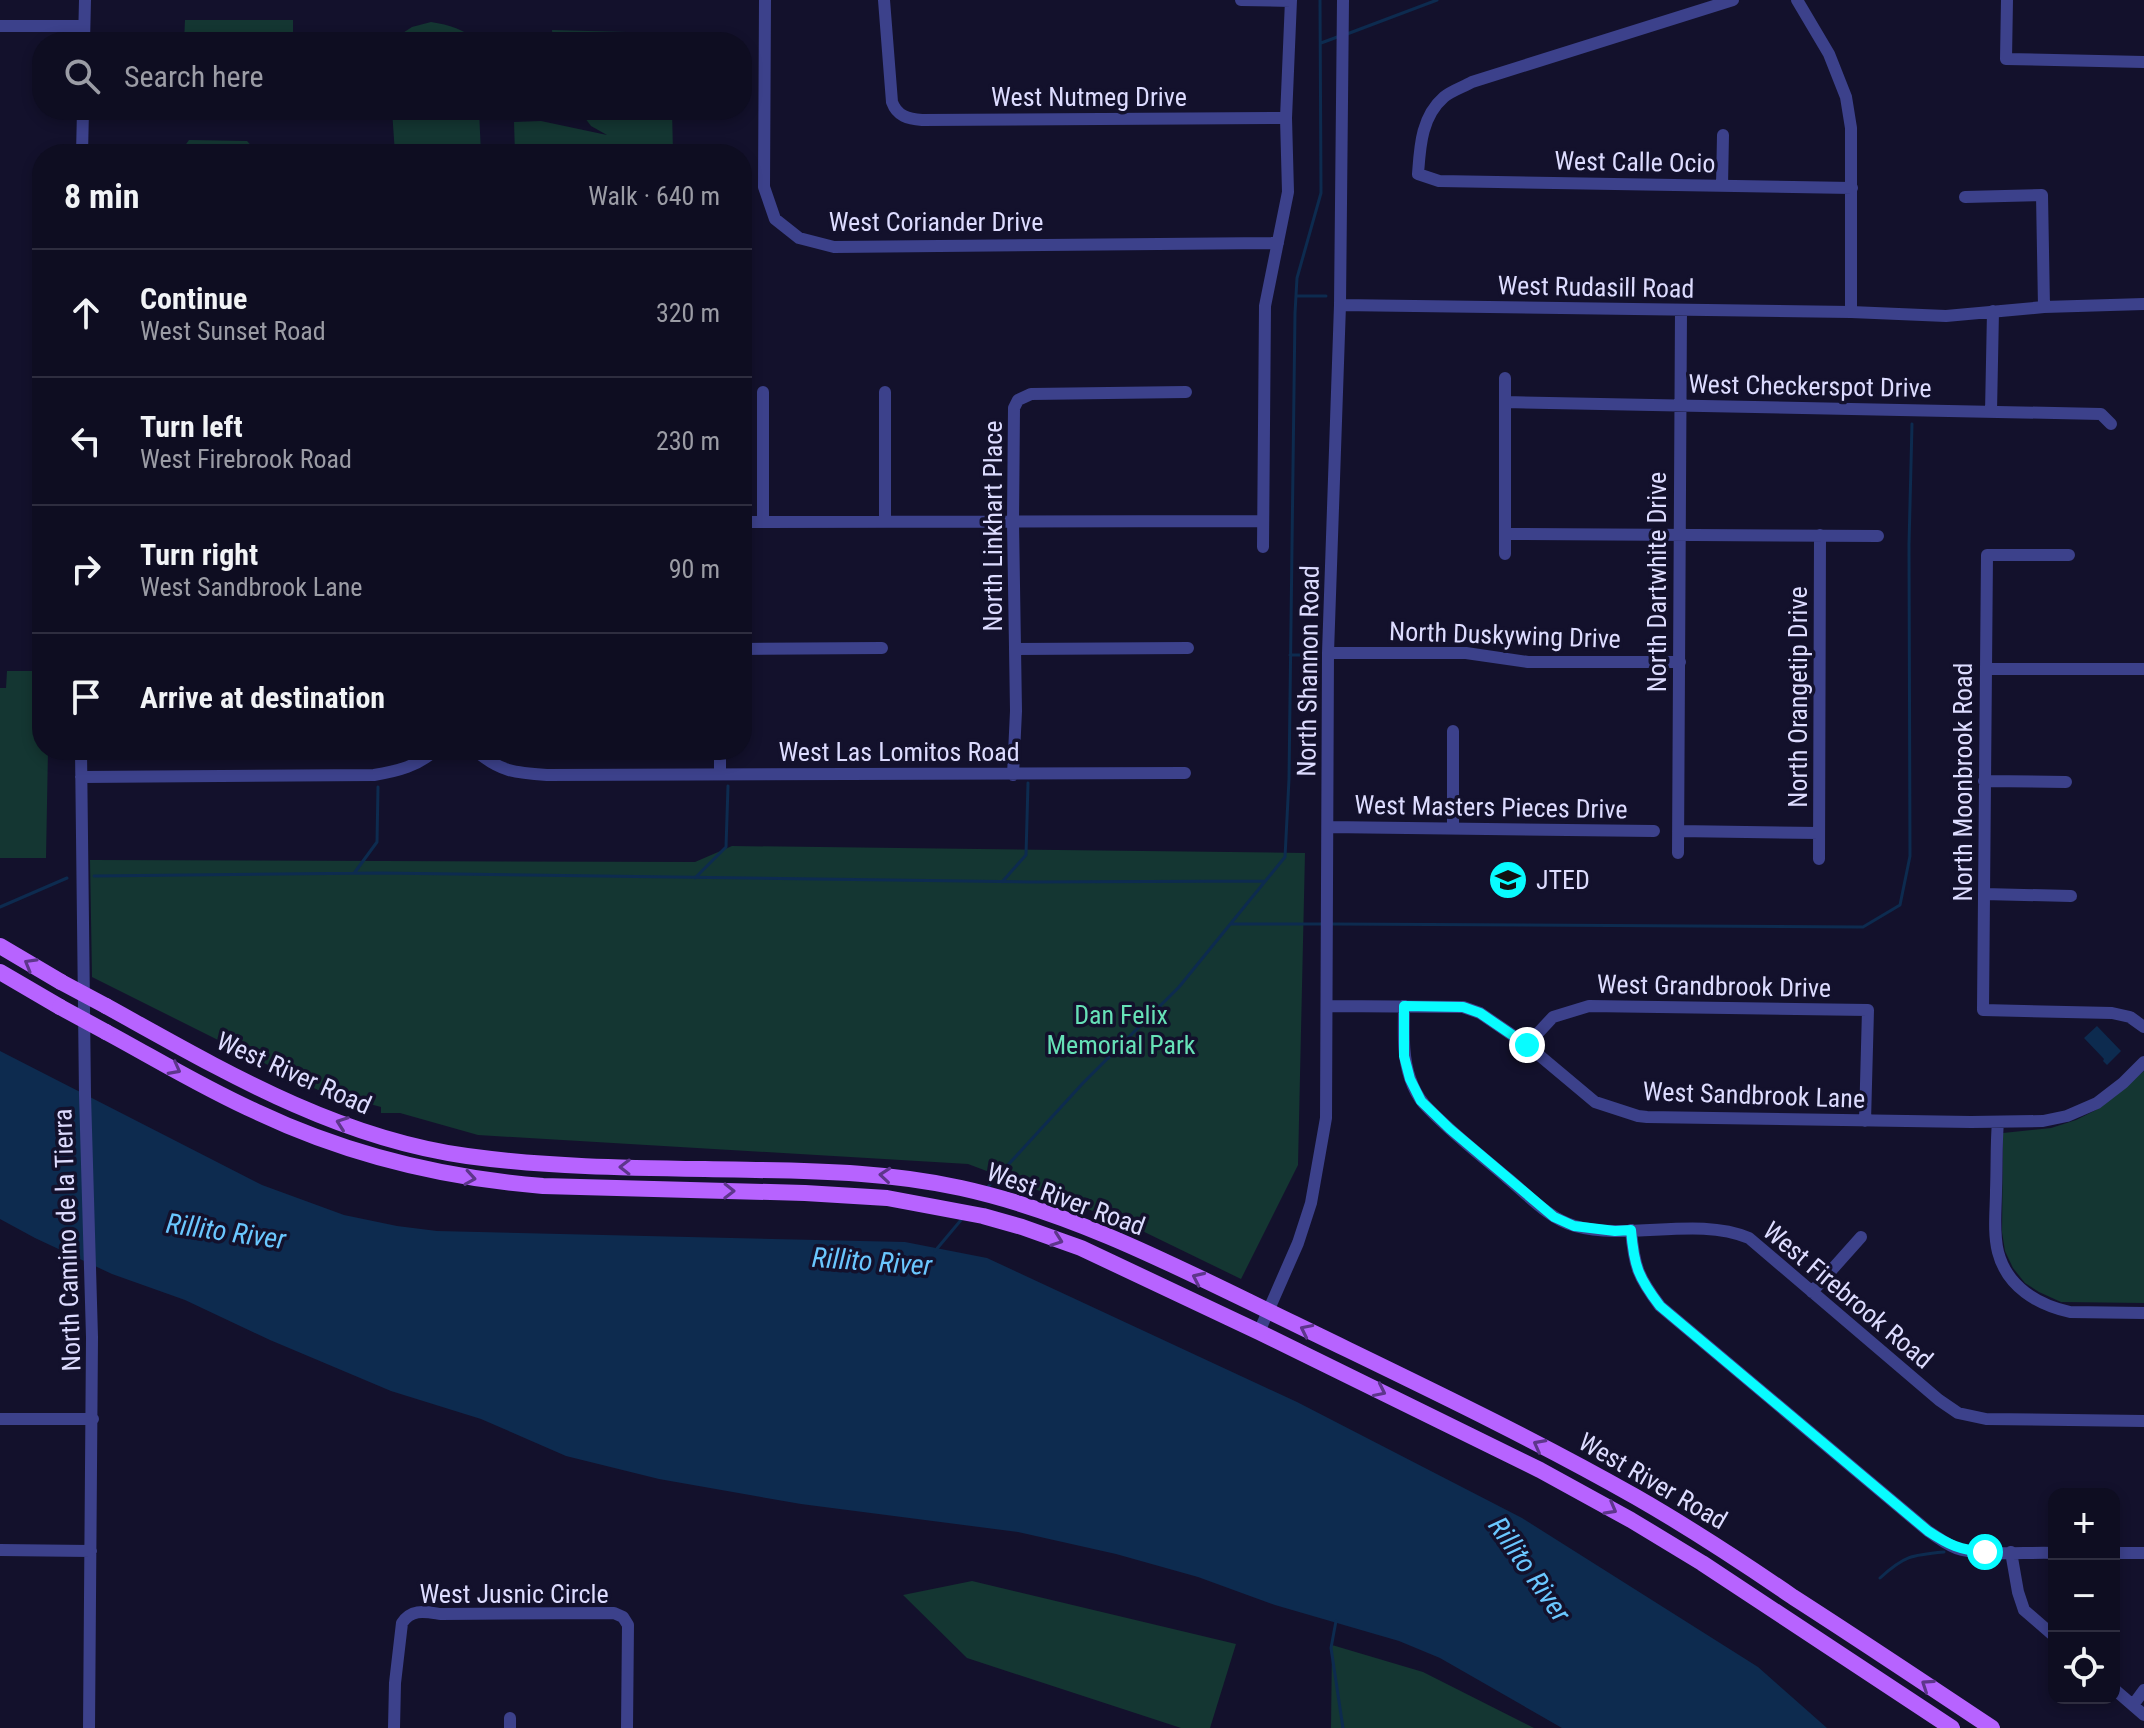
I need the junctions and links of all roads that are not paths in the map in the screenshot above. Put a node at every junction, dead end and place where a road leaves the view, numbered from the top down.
1 (85, 0) edge
2 (765, 0) edge
3 (884, 0) edge
4 (1241, 0) edge
5 (1343, 0) edge
6 (1733, 0) edge
7 (1797, 0) edge
8 (2007, 0) edge
9 (1291, 1) edge
10 (0, 26) edge
11 (84, 26) junction
12 (84, 32) edge
13 (2144, 62) edge
14 (1286, 118) junction
15 (83, 120) edge
16 (1723, 135) dead end
17 (82, 144) edge
18 (1722, 186) junction
19 (1852, 188) junction
20 (1965, 197) dead end
21 (1278, 243) junction
22 (2144, 304) edge
23 (1340, 305) junction
24 (2044, 307) junction
25 (1681, 310) junction
26 (1993, 311) junction
27 (1851, 312) junction
28 (1505, 378) dead end
29 (763, 392) dead end
30 (885, 392) dead end
31 (1186, 392) dead end
32 (1505, 402) junction
33 (1680, 405) junction
34 (1991, 412) junction
35 (2111, 424) dead end
36 (1263, 521) junction
37 (752, 522) edge
38 (763, 522) junction
39 (885, 522) junction
40 (1013, 522) junction
41 (1505, 534) junction
42 (1679, 535) junction
43 (1820, 535) junction
44 (1878, 536) dead end
45 (1263, 547) dead end
46 (1505, 554) dead end
47 (2069, 555) dead end
48 (882, 648) dead end
49 (1188, 648) dead end
50 (752, 649) edge
51 (1015, 649) junction
52 (1328, 653) junction
53 (1680, 662) junction
54 (1986, 669) junction
55 (2144, 669) edge
56 (1453, 731) dead end
57 (81, 760) edge
58 (422, 760) edge
59 (487, 760) edge
60 (720, 760) edge
61 (1185, 773) dead end
62 (720, 774) junction
63 (1013, 775) junction
64 (81, 777) junction
65 (1984, 781) junction
66 (2066, 782) dead end
67 (1328, 827) junction
68 (1453, 829) junction
69 (1654, 831) dead end
70 (1678, 831) junction
71 (1819, 833) junction
72 (1678, 853) dead end
73 (1819, 859) dead end
74 (1984, 894) junction
75 (2071, 896) dead end
76 (0, 946) edge
77 (0, 972) edge
78 (1328, 1006) junction
79 (1404, 1006) junction
80 (2144, 1027) edge
81 (1527, 1045) junction
82 (2144, 1062) edge
83 (1865, 1121) junction
84 (1998, 1122) junction
85 (432, 1148) junction
86 (427, 1171) junction
87 (1631, 1230) junction
88 (1861, 1237) dead end
89 (1812, 1292) junction
90 (1269, 1311) junction
91 (2144, 1313) edge
92 (1259, 1332) junction
93 (0, 1419) edge
94 (93, 1419) junction
95 (2144, 1421) edge
96 (0, 1550) edge
97 (91, 1551) junction
98 (2011, 1552) junction
99 (2048, 1553) edge
100 (2120, 1553) edge
101 (2144, 1553) edge
102 (2049, 1632) edge
103 (2144, 1690) edge
104 (2120, 1694) edge
105 (2133, 1705) junction
106 (1959, 1707) junction
107 (2144, 1715) edge
108 (1949, 1726) edge
109 (89, 1728) edge
110 (394, 1728) edge
111 (627, 1728) edge
112 (1992, 1728) edge

1 - 11 street
2 - 21 street, West Coriander Drive
3 - 14 street, West Nutmeg Drive
4 - 9 street
5 - 23 street, North Shannon Road
6 - 18 street, West Calle Ocio
7 - 19 street
8 - 13 street
9 - 14 street, North Shannon Road
10 - 11 street
11 - 12 street
14 - 21 street, North Shannon Road
15 - 17 street
16 - 18 street
18 - 19 street, West Calle Ocio
19 - 27 street
20 - 24 street
21 - 36 street, North Shannon Road
22 - 24 street, West Rudasill Road
23 - 25 street, West Rudasill Road
23 - 52 street, North Shannon Road
24 - 26 street, West Rudasill Road
25 - 27 street, West Rudasill Road
25 - 33 street, North Dartwhite Drive
26 - 27 street, West Rudasill Road
26 - 34 street
28 - 32 street
29 - 38 street
30 - 39 street
31 - 40 street, North Linkhart Place
32 - 33 street, West Checkerspot Drive
32 - 41 street
33 - 34 street, West Checkerspot Drive
33 - 42 street, North Dartwhite Drive
34 - 35 street, West Checkerspot Drive
36 - 40 street
36 - 45 street, North Shannon Road
37 - 38 street
38 - 39 street
39 - 40 street
40 - 51 street, North Linkhart Place
41 - 42 street
41 - 46 street
42 - 43 street
42 - 53 street, North Dartwhite Drive
43 - 44 street
43 - 71 street, North Orangetip Drive
47 - 54 street, North Moonbrook Road
48 - 50 street
49 - 51 street
51 - 63 street, North Linkhart Place
52 - 53 street, North Duskywing Drive
52 - 67 street, North Shannon Road
53 - 70 street, North Dartwhite Drive
54 - 55 street
54 - 65 street, North Moonbrook Road
56 - 68 street
57 - 64 street, North Camino de la Tierra
58 - 64 street
59 - 62 street, West Las Lomitos Road
60 - 62 street
61 - 63 street, West Las Lomitos Road
62 - 63 street, West Las Lomitos Road
64 - 94 street, North Camino de la Tierra
65 - 66 street
65 - 74 street, North Moonbrook Road
67 - 68 street, West Masters Pieces Drive
67 - 78 street, North Shannon Road
68 - 69 street, West Masters Pieces Drive
70 - 71 street
70 - 72 street, North Dartwhite Drive
71 - 73 street, North Orangetip Drive
74 - 75 street
74 - 80 street, North Moonbrook Road
85 -> 76 main road, West River Road, bridge
77 -> 86 main road, West River Road, bridge
78 - 79 street, West Sandbrook Lane
78 - 90 street, North Shannon Road
79 - 81 street, West Sandbrook Lane
79 - 87 street, West Firebrook Road
81 - 83 street, West Sandbrook Lane
81 - 83 street, West Grandbrook Drive
82 - 84 street, West Sandbrook Lane
83 - 84 street, West Sandbrook Lane
84 - 91 street
85 - 86 main road
90 -> 85 main road, West River Road
86 -> 92 main road, West River Road
87 - 89 street, West Firebrook Road
87 - 98 street
88 - 89 street
89 - 95 street, West Firebrook Road
90 - 92 street, North Shannon Road
106 -> 90 main road, West River Road
92 -> 108 main road, West River Road
93 - 94 street
94 - 97 street, North Camino de la Tierra
96 - 97 street
97 - 109 street, North Camino de la Tierra
98 - 99 street
98 - 102 street
100 - 101 street
103 - 105 street
104 - 105 street
105 - 107 street
106 - 108 main road
106 - 112 main road, West River Road
110 - 111 street, West Jusnic Circle

